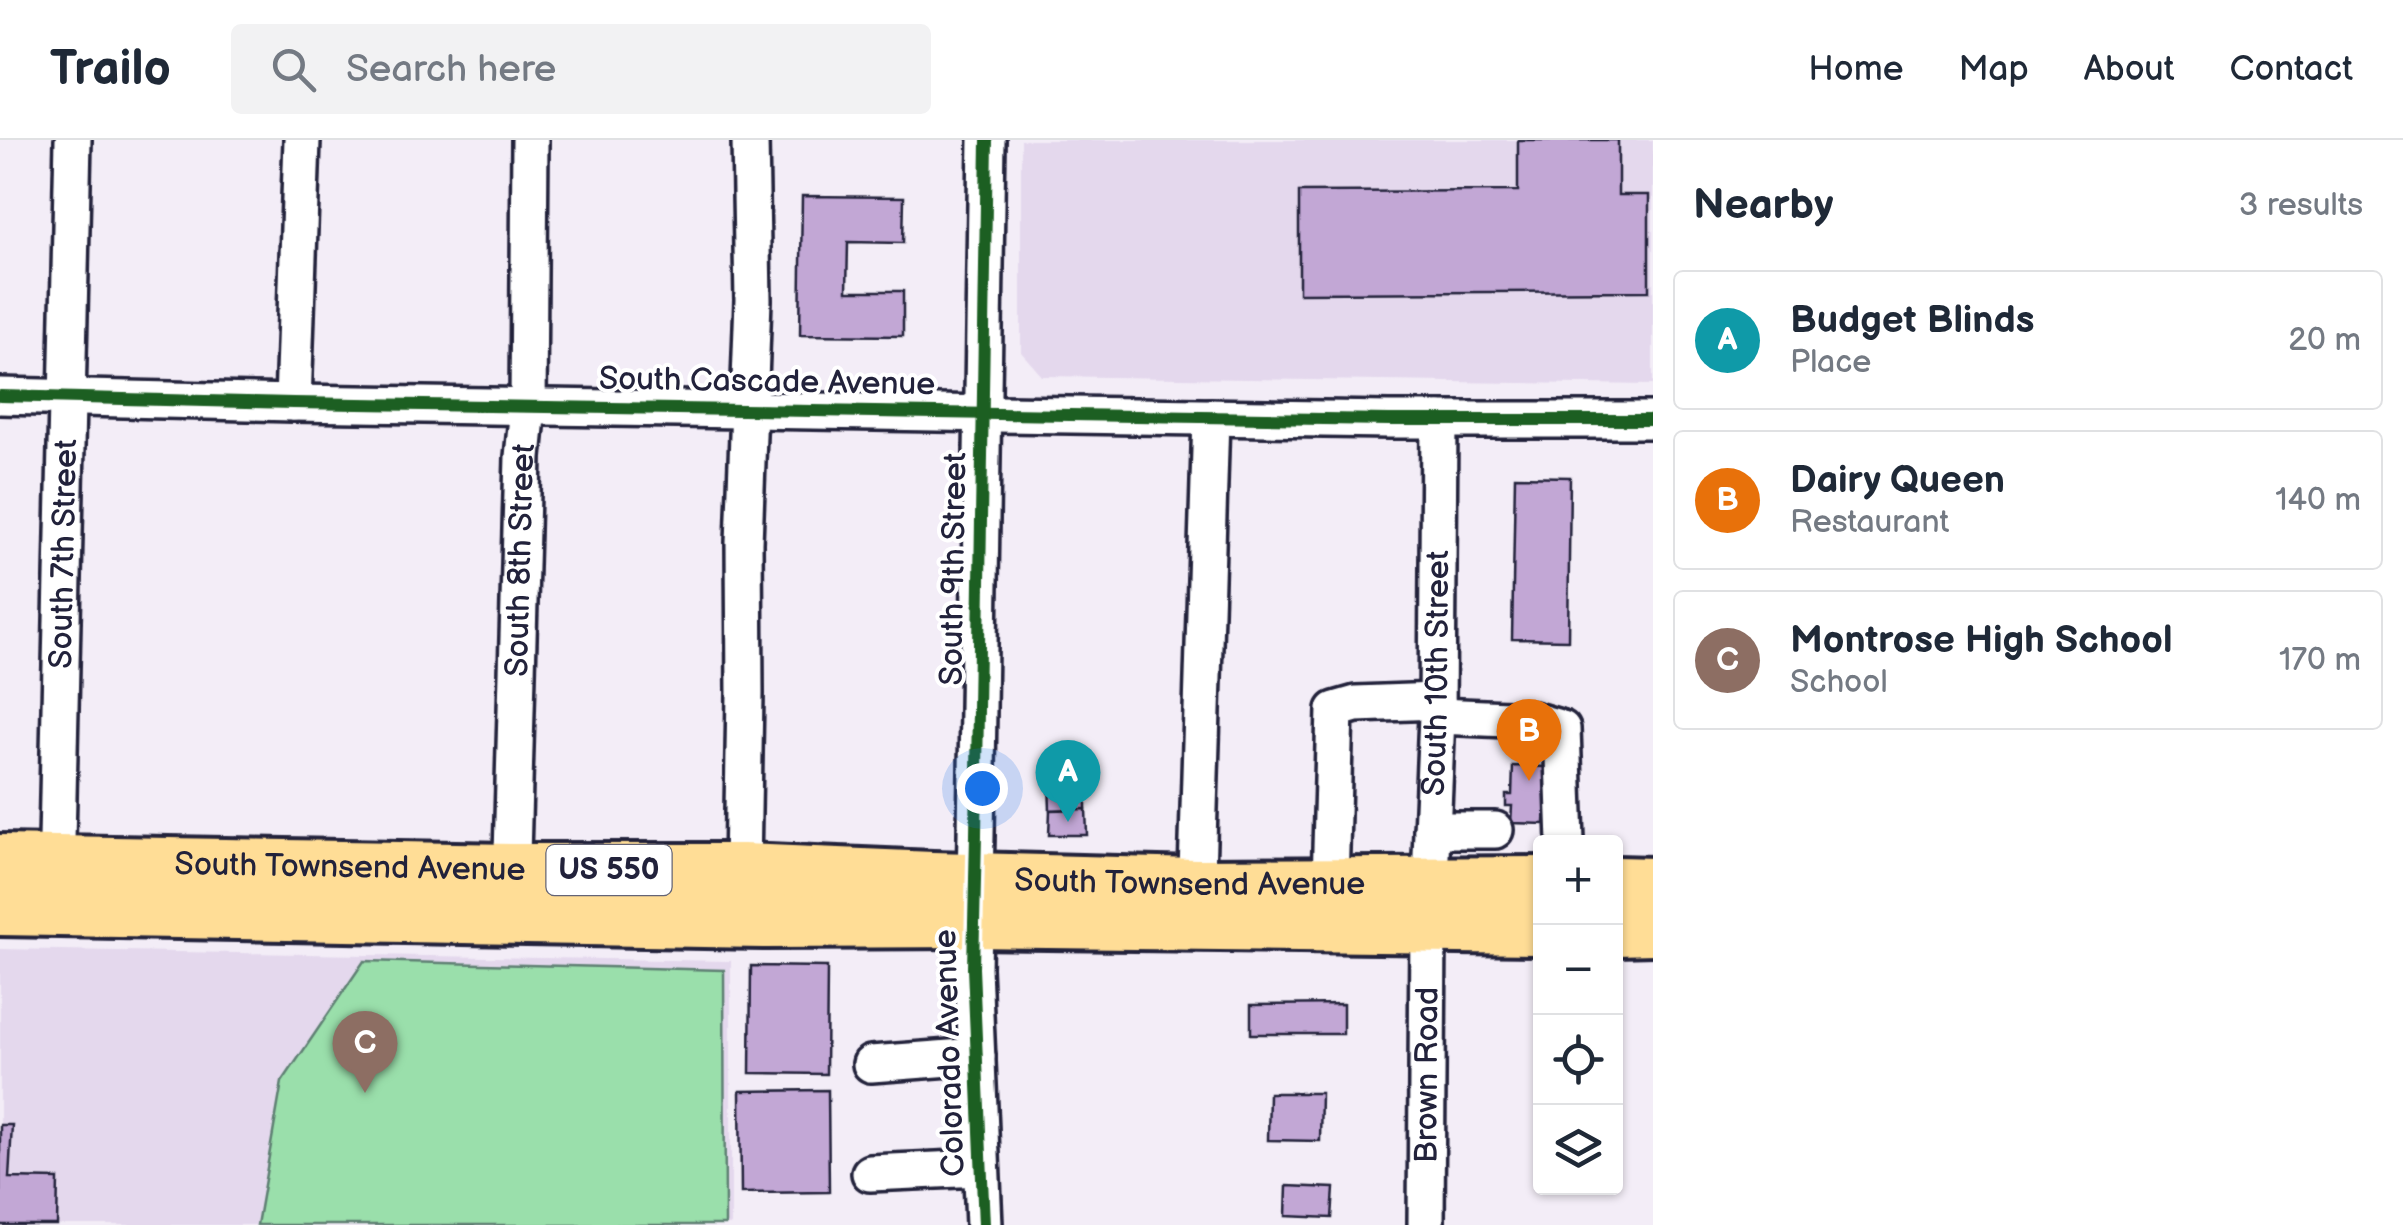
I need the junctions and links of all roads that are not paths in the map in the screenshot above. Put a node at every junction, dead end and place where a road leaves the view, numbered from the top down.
1 (74, 140) edge
2 (302, 140) edge
3 (530, 140) edge
4 (750, 140) edge
5 (988, 140) edge
6 (0, 396) edge
7 (68, 397) junction
8 (293, 403) junction
9 (528, 406) junction
10 (749, 408) junction
11 (984, 414) junction
12 (1211, 417) junction
13 (1438, 420) junction
14 (1653, 420) edge
15 (1437, 709) junction
16 (1432, 830) junction
17 (1495, 830) dead end
18 (1565, 835) edge
19 (0, 862) edge
20 (742, 870) junction
21 (1330, 883) junction
22 (1533, 884) edge
23 (1623, 884) edge
24 (1653, 884) edge
25 (56, 886) junction
26 (511, 894) junction
27 (974, 900) junction
28 (1196, 904) junction
29 (1429, 904) junction
30 (0, 909) edge
31 (1533, 926) edge
32 (1623, 928) edge
33 (1653, 928) edge
34 (977, 1056) junction
35 (871, 1064) dead end
36 (981, 1168) junction
37 (870, 1173) dead end
38 (984, 1225) edge
39 (1426, 1225) edge

1 - 7 street, South 7th Street
2 - 8 street
3 - 9 street, South 8th Street
4 - 10 street
5 - 11 street, South 9th Street
6 - 7 street, South Cascade Avenue
7 - 8 street, South Cascade Avenue
7 - 25 street, South 7th Street
8 - 9 street, South Cascade Avenue
9 - 10 street, South Cascade Avenue
9 - 26 street, South 8th Street
10 - 11 street, South Cascade Avenue
10 - 20 street
11 - 12 street, South Cascade Avenue
11 - 27 street, South 9th Street
12 - 13 street, South Cascade Avenue
12 - 28 street
13 - 14 street, South Cascade Avenue
13 - 15 street, South 10th Street
15 - 16 street, South 10th Street
15 - 18 street
15 - 21 street
16 - 17 street
16 - 29 street, South 10th Street
19 - 25 highway, South Townsend Avenue / US 550
20 - 26 highway, South Townsend Avenue / US 550
20 - 27 highway, South Townsend Avenue / US 550
21 - 28 highway, South Townsend Avenue / US 550
21 - 29 highway, South Townsend Avenue / US 550
22 - 29 highway, South Townsend Avenue / US 550
23 - 24 highway
25 - 26 highway, South Townsend Avenue / US 550
25 - 30 highway, South Townsend Avenue / US 550
26 - 27 highway, South Townsend Avenue / US 550
27 - 28 highway, South Townsend Avenue / US 550
27 - 34 street, Colorado Avenue
28 - 29 highway, South Townsend Avenue / US 550
29 - 31 highway, South Townsend Avenue / US 550
29 - 39 street, Brown Road
32 - 33 highway
34 - 35 street
34 - 36 street, Colorado Avenue
36 - 37 street
36 - 38 street, Colorado Avenue

